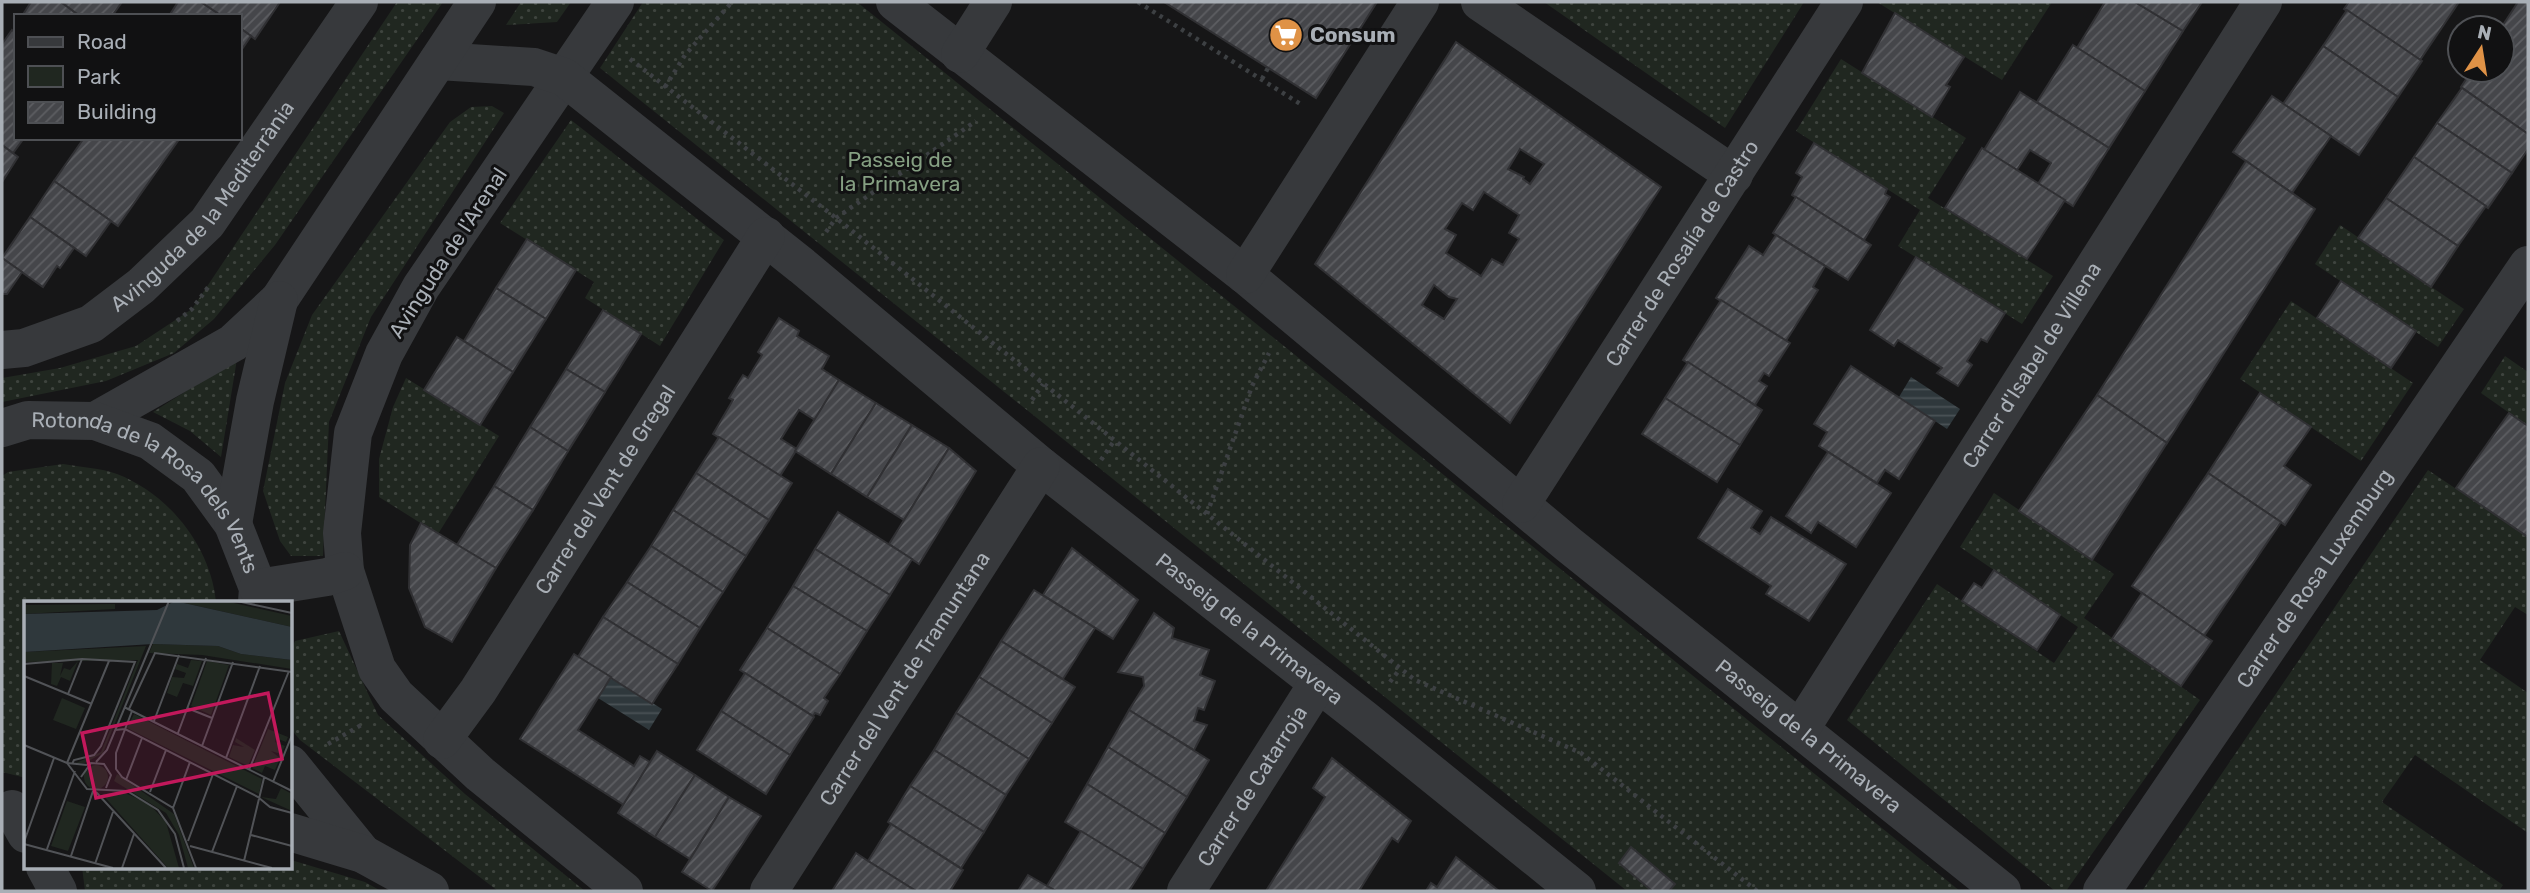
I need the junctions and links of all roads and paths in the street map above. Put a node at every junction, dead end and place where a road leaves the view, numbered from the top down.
1 (359, 2) edge
2 (477, 2) edge
3 (615, 2) edge
4 (732, 2) edge
5 (895, 2) edge
6 (993, 2) edge
7 (1138, 2) edge
8 (1420, 2) edge
9 (1480, 2) edge
10 (1844, 2) edge
11 (2263, 2) edge
12 (622, 53) dead end
13 (960, 54) junction
14 (438, 61) junction
15 (1268, 68) dead end
16 (564, 77) junction
17 (1262, 79) junction
18 (665, 86) junction
19 (1308, 110) dead end
20 (980, 118) dead end
21 (1734, 175) junction
22 (836, 218) junction
23 (766, 236) junction
24 (2528, 265) edge
25 (1245, 275) junction
26 (279, 300) junction
27 (2, 350) edge
28 (1269, 351) dead end
29 (1043, 384) junction
30 (1026, 410) dead end
31 (94, 421) junction
32 (2, 428) edge
33 (1114, 441) junction
34 (1041, 466) junction
35 (1096, 466) dead end
36 (1521, 504) junction
37 (1207, 514) junction
38 (233, 524) junction
39 (345, 571) junction
40 (257, 595) edge
41 (1318, 682) junction
42 (368, 721) dead end
43 (1801, 729) junction
44 (442, 740) junction
45 (325, 745) dead end
46 (292, 766) edge
47 (292, 833) edge
48 (363, 854) junction
49 (46, 868) edge
50 (58, 891) edge
51 (430, 891) edge
52 (624, 891) edge
53 (769, 891) edge
54 (1186, 891) edge
55 (1577, 891) edge
56 (1757, 891) edge
57 (2002, 891) edge
58 (2102, 891) edge

1 - 27 street, Avinguda de la Mediterrània
2 - 14 street
3 - 16 street, Avinguda de l'Arenal
4 - 18 path
5 - 13 street, Passeig de la Primavera
6 - 13 street
7 - 17 path
8 - 25 street
9 - 21 street
10 - 21 street, Carrer de Rosalía de Castro
11 - 43 street, Carrer d'Isabel de Villena
12 - 18 path
13 - 25 street, Passeig de la Primavera
14 - 16 street, Passeig de la Primavera
14 - 26 street
15 - 17 path
16 - 23 street, Passeig de la Primavera
16 - 39 street, Avinguda de l'Arenal
17 - 19 path
18 - 22 path
20 - 22 path
21 - 36 street, Carrer de Rosalía de Castro
22 - 29 path
23 - 34 street, Passeig de la Primavera
23 - 44 street, Carrer del Vent de Gregal
24 - 58 street, Carrer de Rosa Luxemburg
25 - 36 street, Passeig de la Primavera
26 - 31 street
26 - 38 street
28 - 37 path
29 - 30 path
29 - 33 path
31 - 32 street, Rotonda de la Rosa dels Vents
31 - 38 street, Rotonda de la Rosa dels Vents
33 - 35 path
33 - 37 path
34 - 41 street, Passeig de la Primavera
34 - 53 street, Carrer del Vent de Tramuntana
36 - 43 street, Passeig de la Primavera
37 - 56 path
38 - 40 street, Rotonda de la Rosa dels Vents
39 - 40 street
39 - 44 street, Avinguda de l'Arenal
41 - 54 street, Carrer de Catarroja
41 - 55 street, Passeig de la Primavera
42 - 45 path
43 - 57 street, Passeig de la Primavera
44 - 52 street, Avinguda de l'Arenal
46 - 48 street
47 - 48 street
48 - 51 street
49 - 50 street

